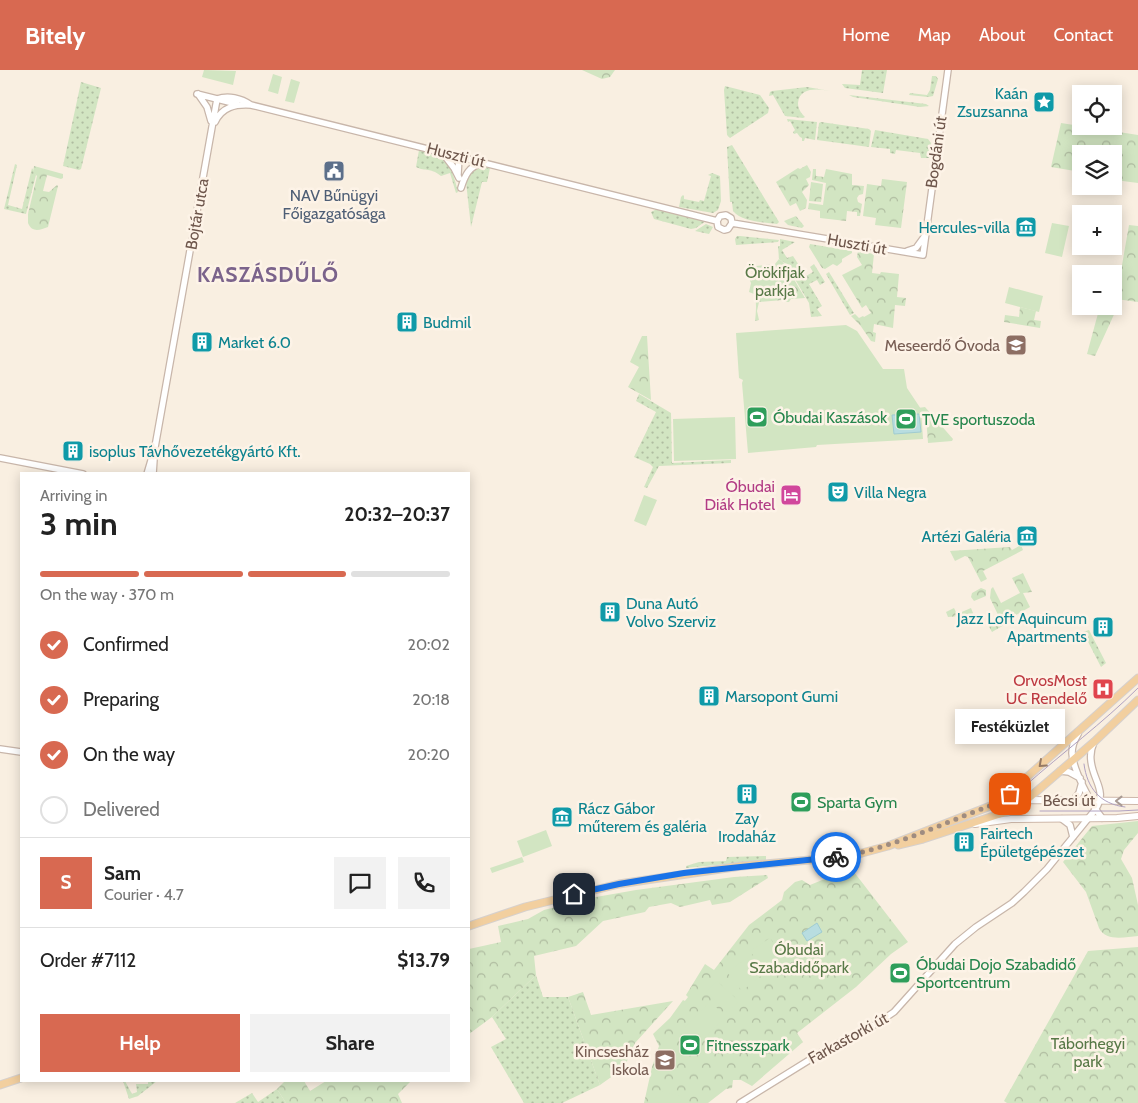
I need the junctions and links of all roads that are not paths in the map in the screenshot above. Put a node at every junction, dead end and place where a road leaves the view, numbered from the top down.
1 (948, 70) edge
2 (217, 100) junction
3 (239, 104) junction
4 (251, 105) junction
5 (212, 126) junction
6 (441, 151) junction
7 (459, 156) junction
8 (485, 162) junction
9 (459, 178) junction
10 (717, 221) junction
11 (732, 223) junction
12 (926, 233) junction
13 (902, 252) junction
14 (923, 255) joint
15 (155, 447) junction
16 (0, 458) edge
17 (73, 472) edge
18 (148, 472) edge
19 (153, 472) edge
20 (1138, 678) edge
21 (1138, 700) edge
22 (1079, 732) junction
23 (1094, 742) junction
24 (0, 749) edge
25 (20, 752) edge
26 (1073, 759) junction
27 (1060, 772) junction
28 (1081, 780) junction
29 (1027, 800) junction
30 (1073, 801) junction
31 (1090, 801) junction
32 (1101, 801) junction
33 (1138, 801) edge
34 (998, 803) junction
35 (1095, 810) junction
36 (1138, 816) edge
37 (1060, 818) junction
38 (1088, 818) junction
39 (1102, 818) junction
40 (960, 827) junction
41 (1073, 837) junction
42 (888, 846) junction
43 (470, 926) edge
44 (20, 1078) edge
45 (0, 1086) edge
46 (740, 1103) edge

1 - 12 street, Bogdáni út
2 - 3 street
2 - 4 street, Huszti út
2 - 5 street, Bojtár utca
2 - 5 street
3 - 4 street
3 - 5 street
4 - 6 street, Huszti út
5 - 15 street, Bojtár utca
6 - 7 street, Huszti út
6 - 9 street
7 - 8 street, Huszti út
7 - 9 street
8 - 9 street
8 - 10 street, Huszti út
10 - 11 street
10 - 11 street
11 - 13 street, Huszti út
12 - 13 street
12 - 14 street, Bogdáni út
13 - 14 street, Huszti út
15 - 18 street, Bojtár utca
15 - 19 street, Bojtár utca
16 - 17 street
20 - 22 main road
21 - 23 main road
22 - 26 street
22 -> 34 main road
23 - 26 main road
23 - 32 street
24 - 25 street
26 - 27 main road
26 - 28 street
27 - 28 street
27 - 29 main road
28 - 30 street
28 - 31 street
29 - 30 main road, Bécsi út
29 - 34 main road, Bécsi út
29 - 40 main road
30 - 31 main road, Bécsi út
31 - 32 main road, Bécsi út
31 - 35 street
31 - 38 street
33 -> 32 main road, Bécsi út
32 - 35 street, Farkastorki út
34 - 42 main road, Bécsi út
35 - 38 street, Farkastorki út
35 - 39 street
36 - 39 main road, Bécsi út
37 - 38 main road, Bécsi út
37 - 40 main road, Bécsi út
37 - 41 street
38 - 39 main road, Bécsi út
38 - 41 street, Farkastorki út
40 - 42 main road, Bécsi út
41 - 46 street, Farkastorki út
42 - 43 main road, Bécsi út
44 - 45 main road

